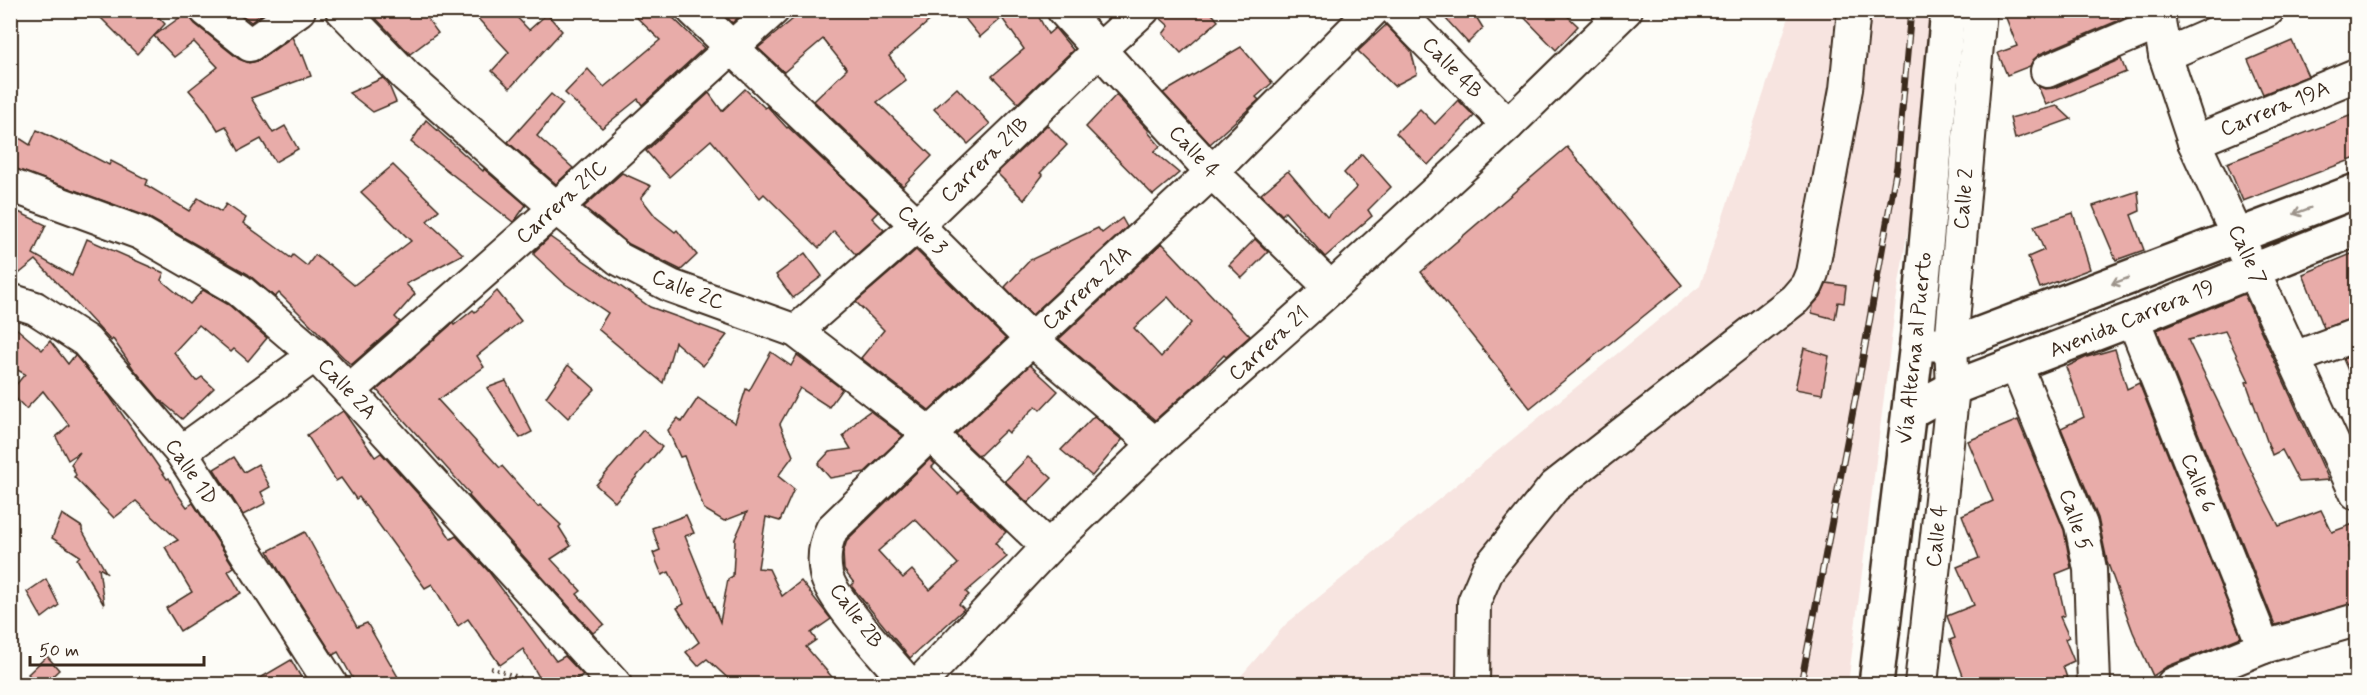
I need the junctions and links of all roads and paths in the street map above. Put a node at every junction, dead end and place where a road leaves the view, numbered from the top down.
1 (206, 10) edge
2 (299, 10) edge
3 (342, 10) edge
4 (693, 10) edge
5 (773, 10) edge
6 (1063, 10) edge
7 (1143, 10) edge
8 (1372, 10) edge
9 (1396, 10) edge
10 (1626, 10) edge
11 (1854, 10) edge
12 (1948, 10) edge
13 (1980, 10) edge
14 (2268, 10) edge
15 (2158, 17) edge
16 (732, 47) junction
17 (1100, 49) junction
18 (2165, 55) junction
19 (2047, 71) dead end
20 (2356, 75) edge
21 (1508, 125) junction
22 (2194, 142) junction
23 (1212, 172) junction
24 (10, 185) edge
25 (2356, 191) edge
26 (556, 208) junction
27 (917, 225) junction
28 (2356, 229) edge
29 (2239, 235) junction
30 (2254, 270) junction
31 (1331, 288) junction
32 (10, 300) edge
33 (2133, 319) junction
34 (796, 330) junction
35 (2356, 335) edge
36 (1031, 339) junction
37 (1917, 343) junction
38 (1951, 345) junction
39 (315, 355) junction
40 (2294, 358) junction
41 (2016, 365) junction
42 (1953, 388) junction
43 (349, 391) junction
44 (1909, 412) junction
45 (930, 434) junction
46 (1155, 444) junction
47 (2347, 446) edge
48 (181, 452) junction
49 (2356, 493) edge
50 (1048, 547) junction
51 (826, 575) joint
52 (2356, 620) edge
53 (2264, 647) junction
54 (491, 668) dead end
55 (2203, 678) edge
56 (331, 684) edge
57 (540, 684) edge
58 (615, 684) edge
59 (909, 684) edge
60 (920, 684) edge
61 (1473, 684) edge
62 (1876, 684) edge
63 (1921, 684) edge
64 (2094, 684) edge
65 (2173, 684) edge

1 - 2 street
3 - 26 street, Calle 2C
4 - 16 street, Calle 3
5 - 16 street, Carrera 21C
6 - 17 street, Calle 4
7 - 17 street, Carrera 21B
8 - 23 street, Carrera 21A
9 - 21 street, Calle 4B
10 - 21 street, Carrera 21
11 - 61 street
12 - 37 main road, Vía Alterna al Puerto
13 - 38 street, Calle 2
14 - 18 street
15 - 18 street, Calle 7
15 - 19 street
16 - 26 street, Carrera 21C
16 - 27 street, Calle 3
17 - 23 street, Calle 4
17 - 27 street, Carrera 21B
18 - 22 street, Calle 7
20 - 22 street, Carrera 19A
21 - 31 street, Carrera 21
22 - 29 street, Calle 7
23 - 31 street, Calle 4
23 - 36 street, Carrera 21A
24 - 39 street, Calle 2A
25 -> 29 main road, Avenida Carrera 19
26 - 34 street, Calle 2C
26 - 43 street, Carrera 21C
27 - 34 street, Carrera 21B
27 - 36 street, Calle 3
28 - 30 main road, Avenida Carrera 19
29 - 30 street, Calle 7
29 -> 38 main road, Avenida Carrera 19
30 - 33 main road, Avenida Carrera 19
30 - 40 street, Calle 7
31 - 46 street, Carrera 21
32 - 48 street, Calle 1D
33 - 41 main road, Avenida Carrera 19
33 - 53 street, Calle 6
34 - 45 street, Calle 2C
35 - 40 street
36 - 45 street, Carrera 21A
36 - 46 street, Calle 3
37 - 38 main road, Avenida Carrera 19
37 - 44 main road, Vía Alterna al Puerto
38 - 42 street, Calle 2
39 - 43 street, Calle 2A
39 - 48 street
40 - 47 street, Calle 7
41 - 42 main road, Avenida Carrera 19
41 - 64 street, Calle 5
42 - 44 main road, Avenida Carrera 19
42 - 63 street, Calle 4
43 - 58 street, Calle 2A
44 - 62 main road, Vía Alterna al Puerto
45 - 50 street, Calle 2C
45 - 51 street, Carrera 21A
46 - 50 street, Carrera 21
47 - 49 street, Calle 7
48 - 56 street, Calle 1D
50 - 60 street, Carrera 21
51 - 59 street, Calle 2B
52 - 53 street
53 - 55 street
54 - 57 path
55 - 65 street

